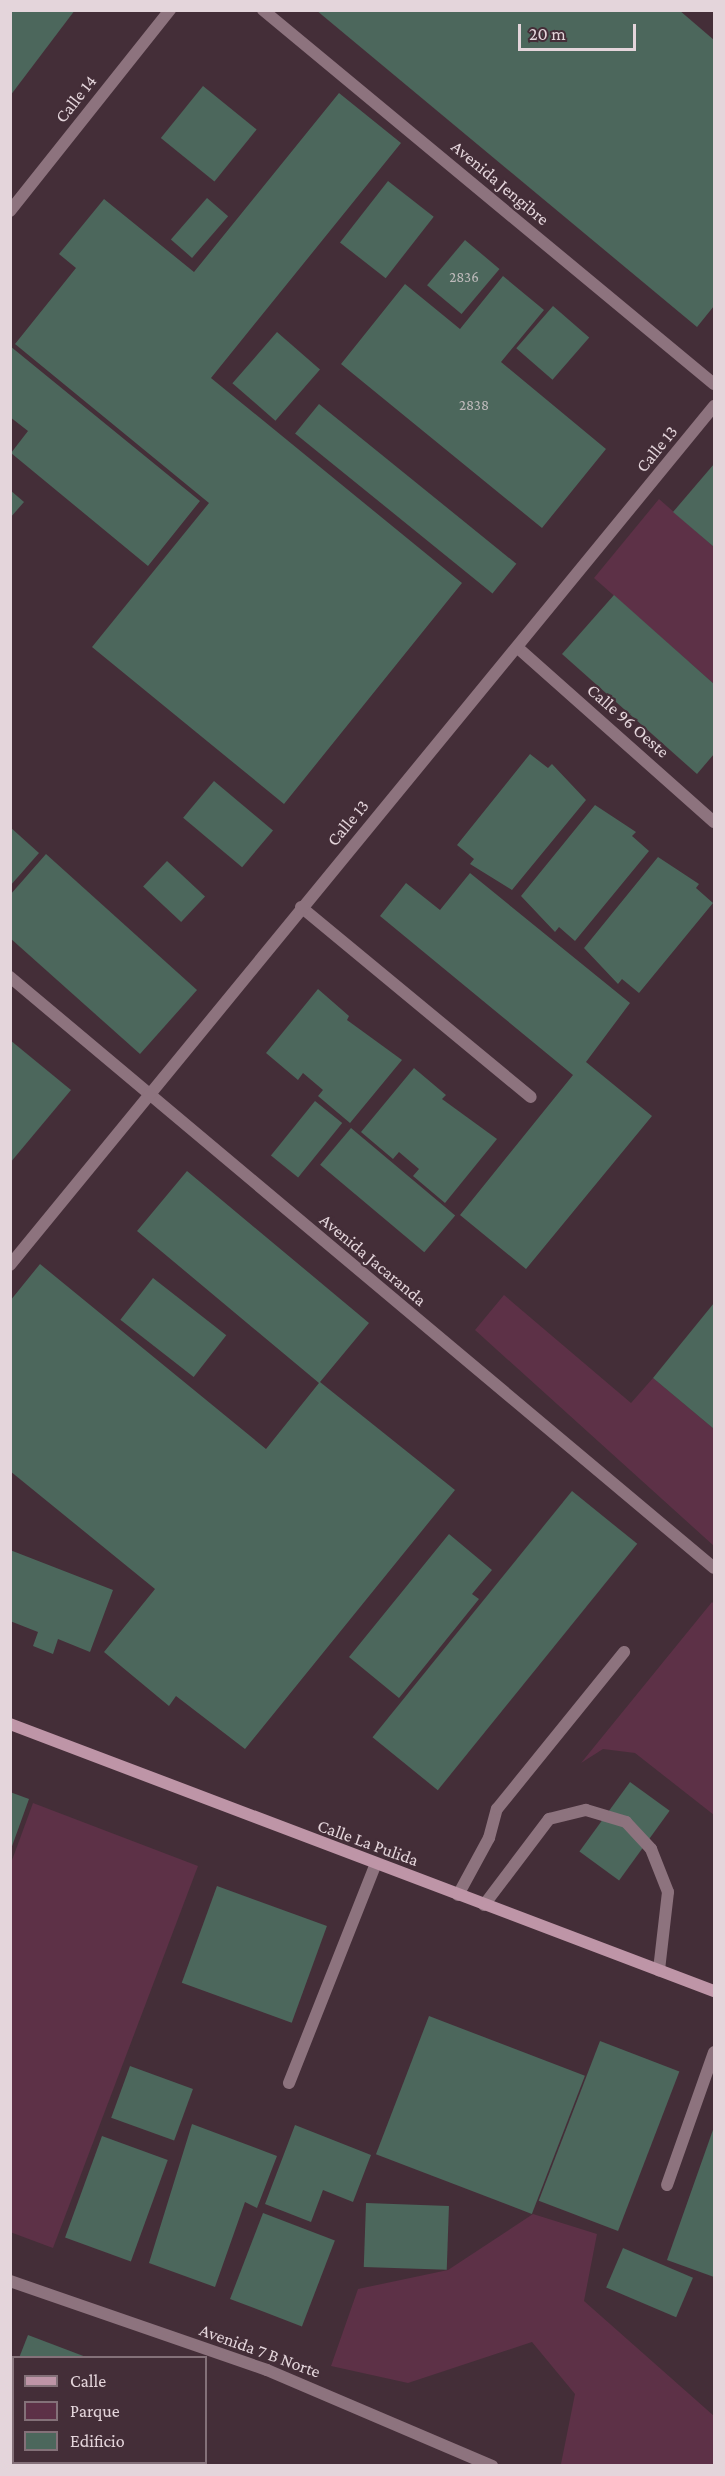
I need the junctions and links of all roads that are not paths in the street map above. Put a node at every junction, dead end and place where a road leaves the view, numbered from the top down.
1 (170, 10) edge
2 (263, 10) edge
3 (10, 211) edge
4 (714, 384) edge
5 (714, 406) edge
6 (518, 648) junction
7 (714, 822) edge
8 (301, 907) junction
9 (10, 978) edge
10 (147, 1094) junction
11 (531, 1097) dead end
12 (10, 1265) edge
13 (714, 1568) edge
14 (624, 1652) dead end
15 (10, 1724) edge
16 (375, 1866) junction
17 (458, 1894) junction
18 (484, 1905) junction
19 (659, 1970) junction
20 (714, 1991) edge
21 (714, 2052) edge
22 (289, 2083) dead end
23 (667, 2185) dead end
24 (10, 2281) edge
25 (492, 2466) edge

1 - 3 street, Calle 14
2 - 4 street, Avenida Jengibre
5 - 6 street, Calle 13
6 - 7 street, Calle 96 Oeste
6 - 8 street, Calle 13
8 - 10 street, Calle 13
8 - 11 street
9 - 10 street, Avenida Jacaranda
10 - 12 street, Calle 13
10 - 13 street, Avenida Jacaranda
14 - 17 street
15 - 16 main road, Calle La Pulida
16 - 17 main road, Calle La Pulida
16 - 22 street
17 - 18 main road, Calle La Pulida
18 - 19 main road, Calle La Pulida
18 - 19 street
19 - 20 main road, Calle La Pulida
21 - 23 street
24 - 25 street, Avenida 7 B Norte

